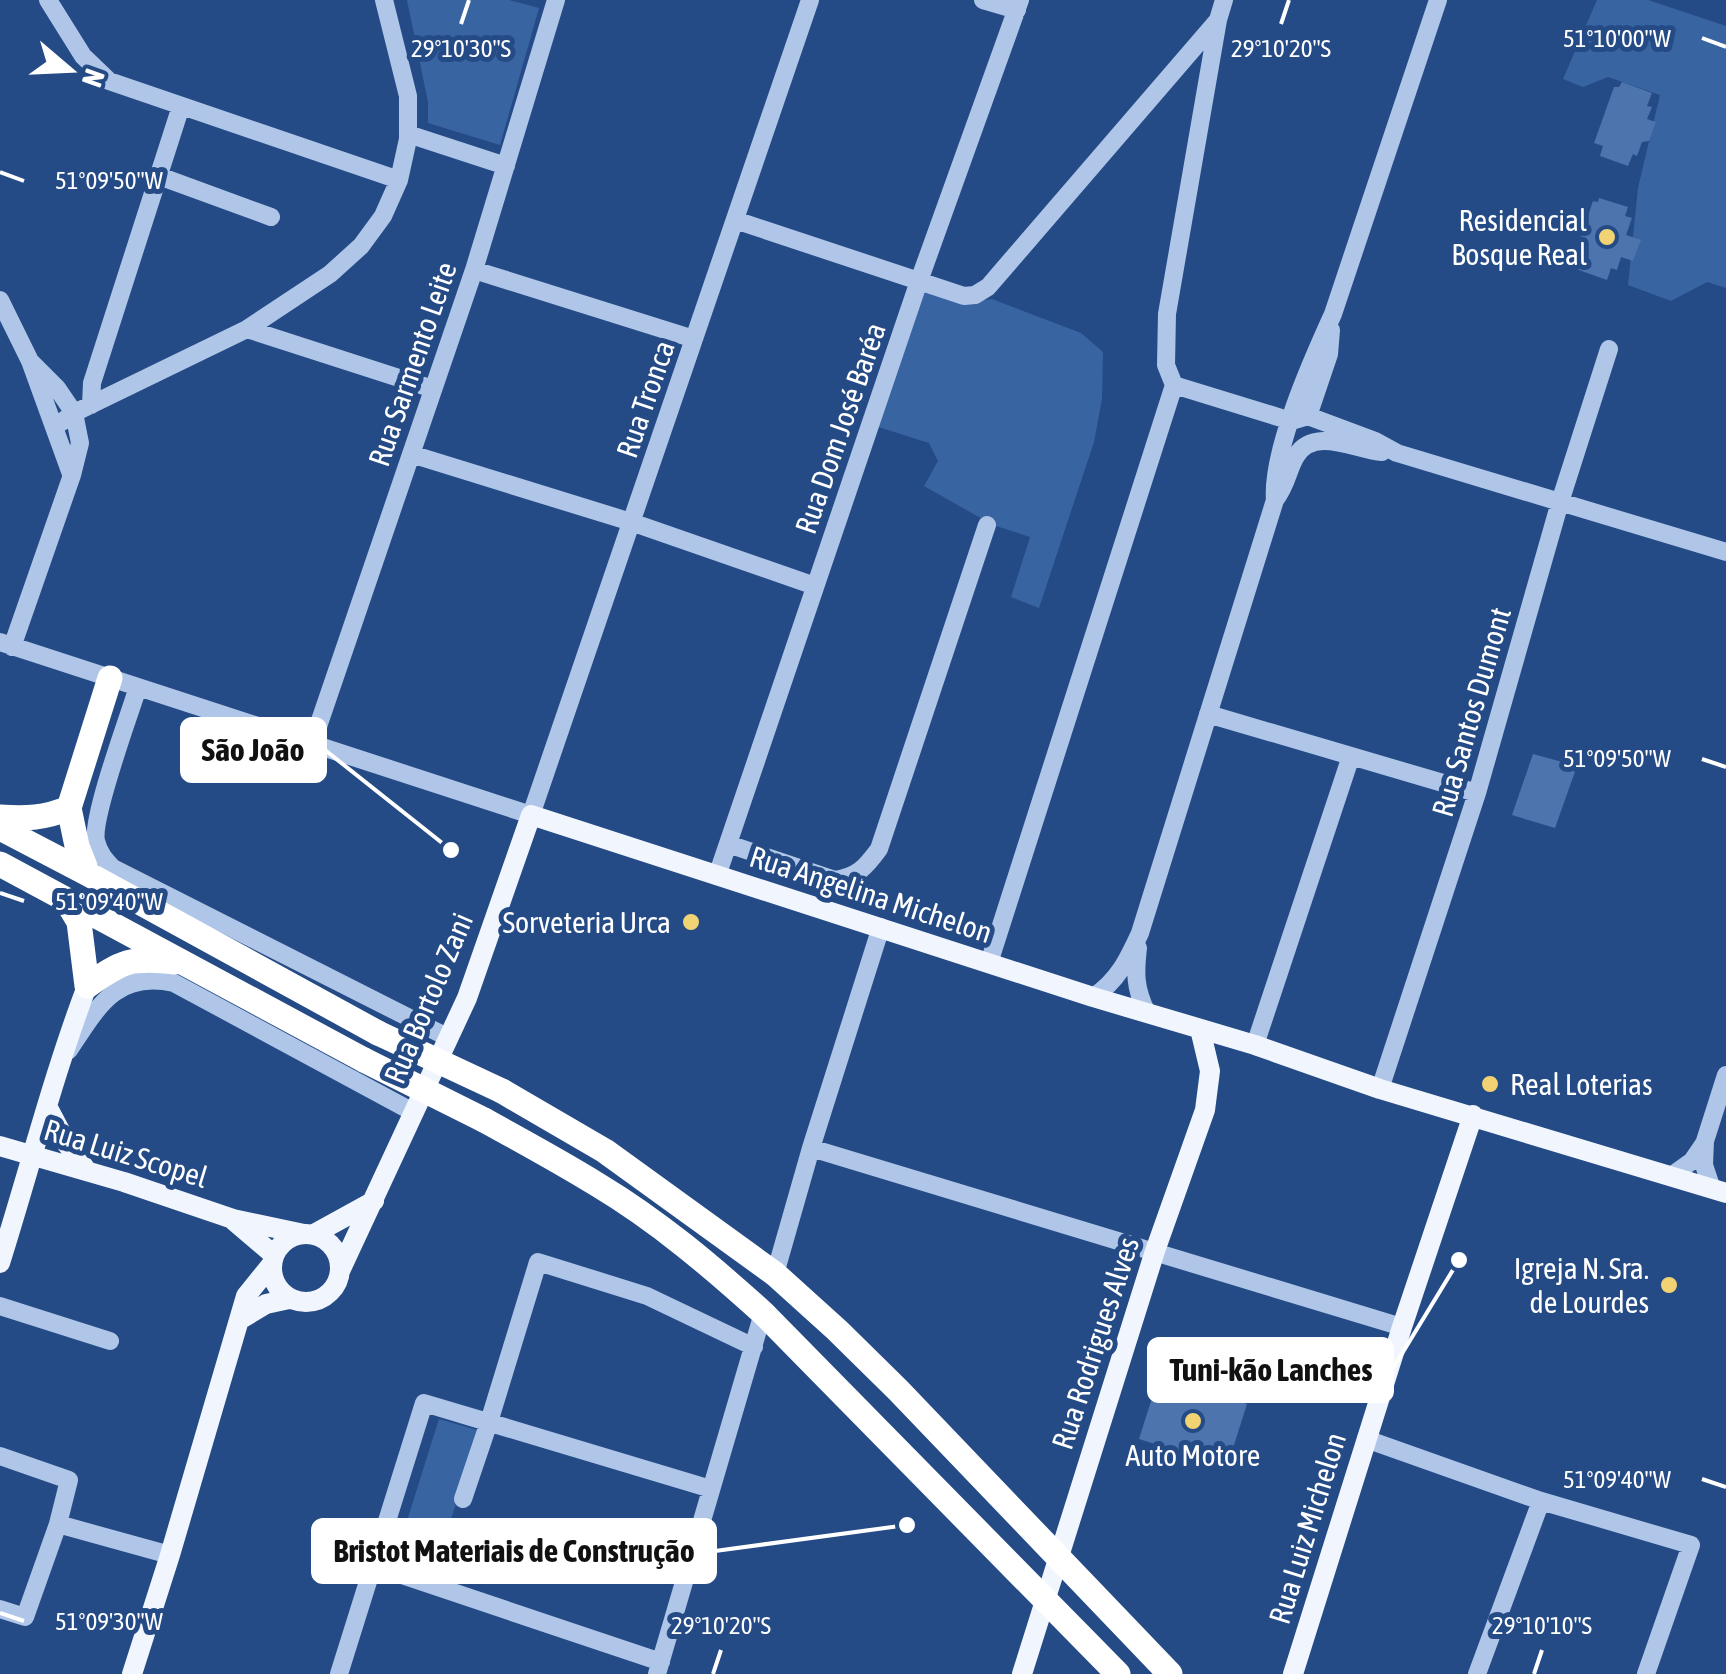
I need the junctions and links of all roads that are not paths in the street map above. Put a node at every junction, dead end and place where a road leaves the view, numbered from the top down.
1 (48, 0) edge
2 (384, 0) edge
3 (556, 0) edge
4 (810, 0) edge
5 (983, 0) edge
6 (1224, 0) edge
7 (1436, 1) edge
8 (1019, 5) edge
9 (1218, 20) junction
10 (182, 106) junction
11 (408, 134) junction
12 (506, 166) junction
13 (159, 176) junction
14 (399, 180) junction
15 (271, 217) dead end
16 (735, 220) junction
17 (474, 270) junction
18 (918, 281) junction
19 (0, 300) edge
20 (247, 329) junction
21 (694, 339) junction
22 (1609, 349) dead end
23 (30, 361) junction
24 (1174, 385) junction
25 (433, 388) junction
26 (82, 409) junction
27 (1299, 419) junction
28 (56, 426) junction
29 (411, 454) junction
30 (1398, 454) junction
31 (72, 475) junction
32 (1275, 500) junction
33 (1560, 502) junction
34 (632, 522) junction
35 (986, 525) dead end
36 (1726, 552) edge
37 (815, 586) junction
38 (6, 644) edge
39 (110, 678) junction
40 (138, 687) junction
41 (1208, 714) junction
42 (312, 744) junction
43 (1351, 756) junction
44 (1477, 793) junction
45 (69, 808) junction
46 (531, 815) junction
47 (0, 817) edge
48 (0, 828) edge
49 (728, 844) junction
50 (0, 864) edge
51 (88, 874) junction
52 (717, 876) junction
53 (66, 900) junction
54 (881, 927) junction
55 (1140, 932) junction
56 (184, 962) junction
57 (989, 963) junction
58 (87, 986) junction
59 (1093, 997) junction
60 (1146, 1011) junction
61 (1200, 1029) junction
62 (449, 1038) junction
63 (1255, 1045) junction
64 (61, 1063) junction
65 (1726, 1076) edge
66 (1380, 1088) junction
67 (48, 1108) junction
68 (413, 1112) junction
69 (1473, 1115) junction
70 (1705, 1141) junction
71 (0, 1146) edge
72 (811, 1148) junction
73 (34, 1156) junction
74 (87, 1172) junction
75 (1671, 1176) junction
76 (1719, 1191) edge
77 (374, 1201) junction
78 (233, 1219) junction
79 (309, 1234) junction
80 (1155, 1250) junction
81 (272, 1260) junction
82 (0, 1262) edge
83 (340, 1271) junction
84 (775, 1274) junction
85 (289, 1298) junction
86 (0, 1306) edge
87 (763, 1312) junction
88 (241, 1319) junction
89 (1402, 1327) junction
90 (110, 1341) dead end
91 (754, 1346) junction
92 (489, 1422) junction
93 (1366, 1439) junction
94 (0, 1456) edge
95 (711, 1489) junction
96 (462, 1499) dead end
97 (1541, 1501) junction
98 (58, 1524) junction
99 (170, 1555) junction
100 (1059, 1558) junction
101 (372, 1565) junction
102 (1046, 1599) junction
103 (0, 1609) edge
104 (659, 1668) edge
105 (132, 1674) edge
106 (339, 1674) edge
107 (1022, 1674) edge
108 (1118, 1674) edge
109 (1170, 1674) edge
110 (1293, 1674) edge
111 (1477, 1674) edge
112 (1646, 1674) edge

1 - 10 street
2 - 11 street
3 - 12 street, Rua Sarmento Leite
4 - 16 street, Rua Tronca
5 - 8 street
6 - 9 street
7 - 27 street
8 - 18 street, Rua Dom José Baréa
9 - 18 street
9 - 24 street
10 - 13 street
10 - 14 street
11 - 12 street
11 - 14 street
12 - 17 street, Rua Sarmento Leite
13 - 15 street
13 - 26 street
14 - 20 street
16 - 18 street
16 - 21 street, Rua Tronca
17 - 21 street
17 - 25 street, Rua Sarmento Leite
18 - 37 street, Rua Dom José Baréa
19 - 23 street
20 - 25 street
20 - 26 street
21 - 34 street, Rua Tronca
22 - 33 street, Rua Santos Dumont
23 - 26 street
23 - 28 street
24 - 27 street
24 - 57 street
25 - 29 street, Rua Sarmento Leite
26 - 28 street
26 - 31 street
27 - 30 street
27 - 32 street
28 - 31 street
29 - 34 street
29 - 42 street, Rua Sarmento Leite
30 - 32 street
30 - 33 street
31 - 38 street
32 - 41 street
33 - 36 street
33 - 44 street, Rua Santos Dumont
34 - 37 street
34 - 46 street, Rua Tronca
35 - 49 street
37 - 49 street, Rua Dom José Baréa
38 - 39 street, Rua Angelina Michelon
39 - 40 street, Rua Angelina Michelon
39 - 45 highway
40 - 42 street, Rua Angelina Michelon
40 - 62 street
41 - 43 street
41 - 55 street
42 - 46 street, Rua Angelina Michelon
43 - 44 street
43 - 63 street
44 - 66 street, Rua Santos Dumont
45 - 47 highway
45 - 51 highway
46 - 52 main road, Rua Angelina Michelon
46 - 62 main road, Rua Bortolo Zani
48 - 51 highway
49 - 52 street, Rua Dom José Baréa
50 - 53 highway
51 - 84 highway, bridge
52 - 54 main road, Rua Angelina Michelon
53 - 56 highway
53 - 58 highway
54 - 57 main road, Rua Angelina Michelon
54 - 72 street
55 - 59 street
55 - 60 street
56 - 58 highway
56 - 87 highway, bridge
57 - 59 main road, Rua Angelina Michelon
58 - 64 main road
59 - 60 main road, Rua Angelina Michelon
60 - 61 main road, Rua Angelina Michelon
61 - 63 main road, Rua Angelina Michelon
61 - 80 main road, Rua Rodrigues Alves
62 - 68 main road, Rua Bortolo Zani
63 - 66 main road, Rua Angelina Michelon
64 - 67 main road
64 - 68 street
65 - 70 street
66 - 69 main road, Rua Angelina Michelon
67 - 73 main road
67 - 74 main road
68 - 77 main road, Rua Bortolo Zani
69 - 75 main road, Rua Angelina Michelon
69 - 89 main road, Rua Luiz Michelon
70 - 75 street
70 - 76 street
71 - 73 main road, Rua Luiz Scopel
72 - 80 street
72 - 84 street
73 - 74 main road, Rua Luiz Scopel
73 - 82 main road
74 - 78 main road, Rua Luiz Scopel
75 - 76 main road, Rua Angelina Michelon
77 - 79 main road
77 - 83 main road, Rua Bortolo Zani
78 - 79 main road, Rua Luiz Scopel
78 - 81 main road, Rua Luiz Scopel
79 - 81 main road
79 - 83 main road
80 - 89 street
80 - 100 main road, Rua Rodrigues Alves
81 - 85 main road
81 - 88 main road
83 - 85 main road
84 - 100 highway
85 - 88 main road
86 - 90 street
87 - 91 street
87 - 102 highway
88 - 99 main road
89 - 93 main road, Rua Luiz Michelon
91 - 92 street
91 - 95 street
92 - 95 street
92 - 96 street
92 - 101 street
93 - 97 street
93 - 110 main road, Rua Luiz Michelon
94 - 98 street
95 - 104 street
97 - 111 street
97 - 112 street
98 - 99 street
98 - 103 street
99 - 105 main road
100 - 102 main road, Rua Rodrigues Alves
100 - 109 highway
101 - 104 street
101 - 106 street
102 - 107 main road, Rua Rodrigues Alves
102 - 108 highway

